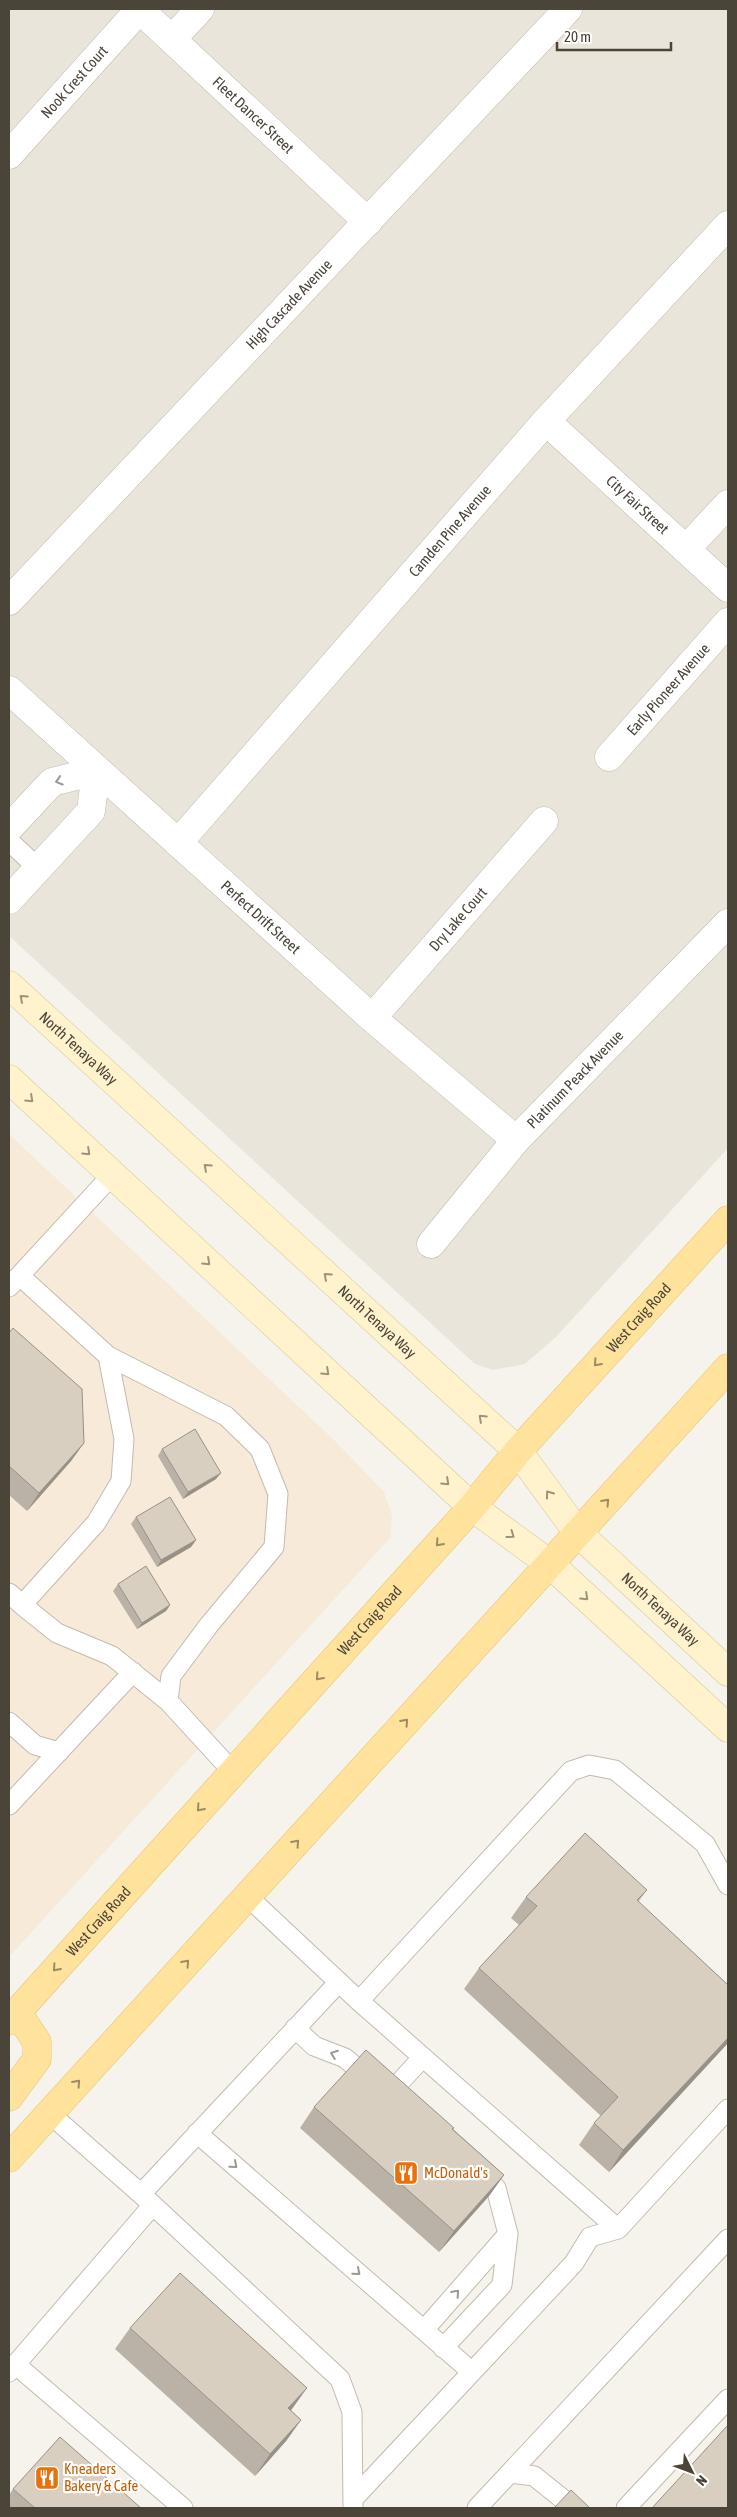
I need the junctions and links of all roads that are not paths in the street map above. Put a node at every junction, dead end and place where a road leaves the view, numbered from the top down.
1 (139, 9) edge
2 (200, 9) edge
3 (568, 9) edge
4 (172, 39) junction
5 (9, 155) edge
6 (368, 222) junction
7 (728, 225) edge
8 (546, 421) junction
9 (728, 504) edge
10 (686, 549) junction
11 (728, 588) edge
12 (9, 601) edge
13 (728, 622) edge
14 (9, 690) edge
15 (609, 757) dead end
16 (96, 771) junction
17 (544, 821) dead end
18 (9, 828) edge
19 (9, 841) edge
20 (178, 843) junction
21 (38, 868) junction
22 (9, 900) edge
23 (728, 923) edge
24 (9, 985) edge
25 (372, 1018) junction
26 (9, 1080) edge
27 (516, 1140) junction
28 (112, 1175) junction
29 (728, 1220) edge
30 (431, 1244) dead end
31 (14, 1282) edge
32 (108, 1356) junction
33 (728, 1368) edge
34 (518, 1451) junction
35 (472, 1507) junction
36 (578, 1533) junction
37 (550, 1564) junction
38 (15, 1599) edge
39 (133, 1672) junction
40 (728, 1672) edge
41 (168, 1701) junction
42 (9, 1722) edge
43 (728, 1728) edge
44 (59, 1752) junction
45 (233, 1772) junction
46 (9, 1805) edge
47 (728, 1884) edge
48 (247, 1896) junction
49 (339, 1982) junction
50 (359, 2001) junction
51 (11, 2012) edge
52 (295, 2028) junction
53 (423, 2057) junction
54 (388, 2095) junction
55 (9, 2097) edge
56 (402, 2107) edge
57 (728, 2109) edge
58 (49, 2113) junction
59 (197, 2133) junction
60 (460, 2157) edge
61 (9, 2158) edge
62 (147, 2200) junction
63 (618, 2229) junction
64 (508, 2234) junction
65 (728, 2239) edge
66 (424, 2330) junction
67 (443, 2348) junction
68 (12, 2368) edge
69 (472, 2372) junction
70 (728, 2399) edge
71 (510, 2473) junction
72 (353, 2503) edge
73 (183, 2508) edge
74 (477, 2508) edge
75 (574, 2508) edge
76 (626, 2508) edge

1 - 4 street, Fleet Dancer Street
1 - 5 street, Nook Crest Court
2 - 4 street
3 - 6 street, High Cascade Avenue
4 - 6 street, Fleet Dancer Street
6 - 12 street, High Cascade Avenue
7 - 8 street, Camden Pine Avenue
8 - 10 street, City Fair Street
8 - 20 street, Camden Pine Avenue
9 - 10 street
10 - 11 street, City Fair Street
13 - 15 street, Early Pioneer Avenue
14 - 16 street, Perfect Drift Street
16 -> 18 street
16 - 20 street, Perfect Drift Street
16 - 21 street
17 - 25 street, Dry Lake Court
19 - 21 lane
20 - 25 street, Perfect Drift Street
21 - 22 street
23 - 27 street, Platinum Peack Avenue
34 -> 24 main road, North Tenaya Way
25 - 27 street, Perfect Drift Street
26 -> 28 main road
27 - 30 street, Platinum Peack Avenue
28 - 31 lane
28 -> 35 main road
29 -> 34 main road, West Craig Road
31 - 32 lane
32 - 38 lane
32 - 41 lane
36 -> 33 main road
34 - 35 main road, West Craig Road
36 -> 34 main road, North Tenaya Way
35 -> 37 main road
35 -> 45 main road, West Craig Road
36 - 37 main road
36 - 40 main road, North Tenaya Way
37 -> 43 main road
48 -> 37 main road
38 - 39 lane
39 - 41 lane
39 - 44 lane
41 - 45 lane
42 - 44 lane
44 - 46 lane
45 -> 51 main road, West Craig Road
47 - 50 lane
48 - 49 lane
58 -> 48 main road
49 - 50 lane
49 - 52 lane
50 - 53 lane
51 - 55 main road
54 -> 52 lane
52 - 59 lane
53 - 54 lane
53 - 63 lane
54 - 56 lane
57 - 63 lane
58 - 61 main road
58 - 62 lane
59 - 62 lane
59 -> 66 lane
60 - 64 lane
62 - 68 lane
62 - 72 lane
63 - 69 lane
66 -> 64 lane
64 - 67 lane
65 - 71 lane
66 - 67 lane
67 - 69 lane
68 - 73 lane
69 - 72 lane
70 - 76 lane
71 - 74 lane
71 - 75 lane

